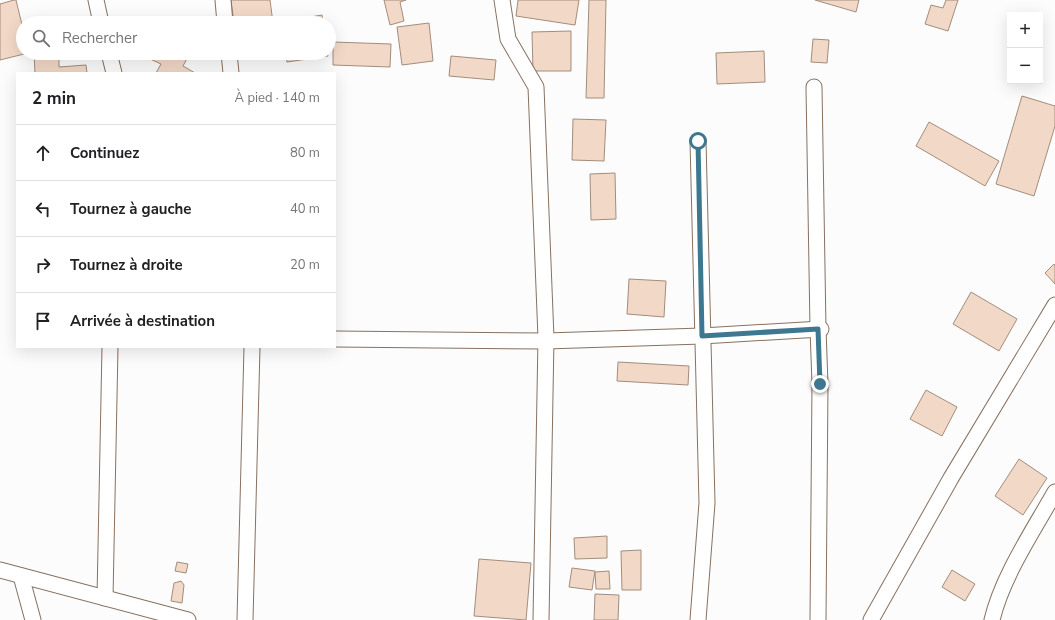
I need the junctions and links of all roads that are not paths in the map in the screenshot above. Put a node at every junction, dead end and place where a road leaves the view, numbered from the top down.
1 (96, 0) edge
2 (222, 0) edge
3 (502, 0) edge
4 (99, 16) edge
5 (224, 16) edge
6 (111, 60) edge
7 (230, 60) edge
8 (114, 72) edge
9 (231, 72) edge
10 (814, 87) dead end
11 (698, 141) dead end
12 (1055, 305) edge
13 (820, 329) junction
14 (702, 336) junction
15 (336, 339) edge
16 (546, 342) junction
17 (110, 348) edge
18 (252, 348) edge
19 (1055, 492) edge
20 (0, 570) edge
21 (21, 576) junction
22 (105, 598) junction
23 (34, 620) edge
24 (188, 620) edge
25 (245, 620) edge
26 (541, 620) edge
27 (698, 620) edge
28 (818, 620) edge
29 (871, 620) edge
30 (992, 620) edge

1 - 4 street
2 - 5 street
3 - 16 street
6 - 8 street
7 - 9 street
10 - 13 street
11 - 14 street
12 - 29 street
13 - 14 street
13 - 28 street
14 - 16 street
14 - 27 street
15 - 16 street
16 - 26 street
17 - 22 street
18 - 25 street
19 - 30 street
20 - 21 street
21 - 22 street
21 - 23 street
22 - 24 street

